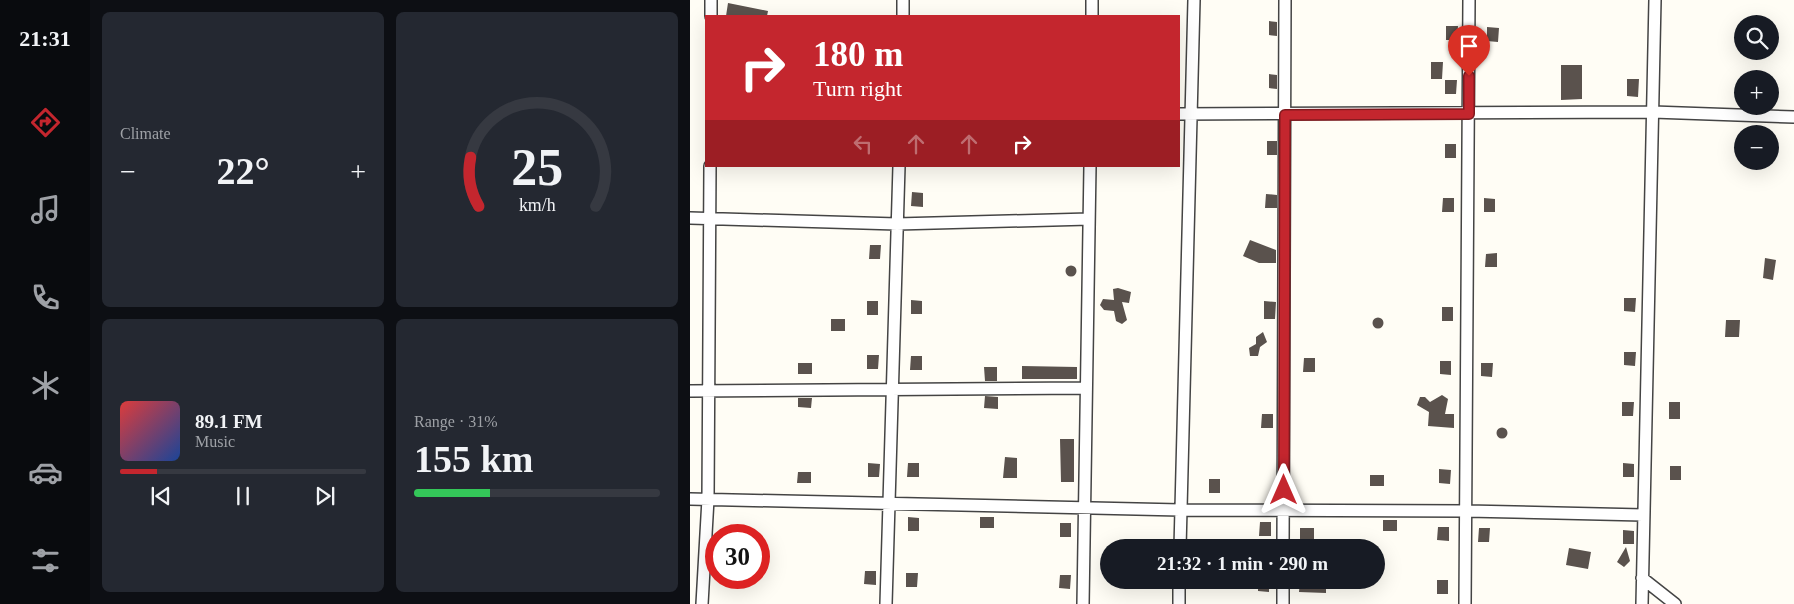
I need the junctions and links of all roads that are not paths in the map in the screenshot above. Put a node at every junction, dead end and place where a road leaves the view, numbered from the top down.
1 (711, 0) edge
2 (903, 0) edge
3 (1092, 0) edge
4 (1194, 0) edge
5 (1285, 0) edge
6 (1469, 0) edge
7 (1655, 0) edge
8 (711, 15) edge
9 (903, 15) edge
10 (1092, 15) edge
11 (1653, 112) junction
12 (1180, 114) edge
13 (1191, 114) junction
14 (1469, 114) junction
15 (1285, 115) junction
16 (1794, 117) edge
17 (710, 167) edge
18 (899, 167) edge
19 (1090, 167) edge
20 (690, 218) edge
21 (1089, 218) junction
22 (710, 219) junction
23 (897, 224) junction
24 (893, 388) junction
25 (1086, 388) junction
26 (690, 390) edge
27 (708, 392) junction
28 (690, 499) edge
29 (708, 499) junction
30 (890, 504) junction
31 (1084, 507) junction
32 (1180, 510) junction
33 (1284, 510) junction
34 (1467, 511) junction
35 (1644, 515) junction
36 (1180, 539) edge
37 (1283, 539) edge
38 (1642, 578) junction
39 (1179, 589) edge
40 (1283, 589) edge
41 (702, 604) edge
42 (886, 604) edge
43 (1083, 604) edge
44 (1179, 604) edge
45 (1283, 604) edge
46 (1465, 604) edge
47 (1642, 604) edge
48 (1675, 604) edge

1 - 8 street
2 - 9 street
3 - 10 street
4 - 13 street
5 - 15 street
6 - 14 street
7 - 11 street
11 - 14 street
11 - 16 street
11 - 35 street
12 - 13 street
13 - 15 street
13 - 32 street
14 - 15 street
14 - 34 street
15 - 33 street
17 - 22 street
18 - 23 street
19 - 21 street
20 - 22 street
21 - 23 street
21 - 25 street
22 - 23 street
22 - 27 street
23 - 24 street
24 - 25 street
24 - 27 street
24 - 30 street
25 - 31 street
26 - 27 street
27 - 29 street
28 - 29 street
29 - 30 street
29 - 41 street
30 - 31 street
30 - 42 street
31 - 32 street
31 - 43 street
32 - 33 street
32 - 36 street
33 - 34 street
33 - 37 street
34 - 35 street
34 - 46 street
35 - 38 street
38 - 47 street
38 - 48 street
39 - 44 street
40 - 45 street

